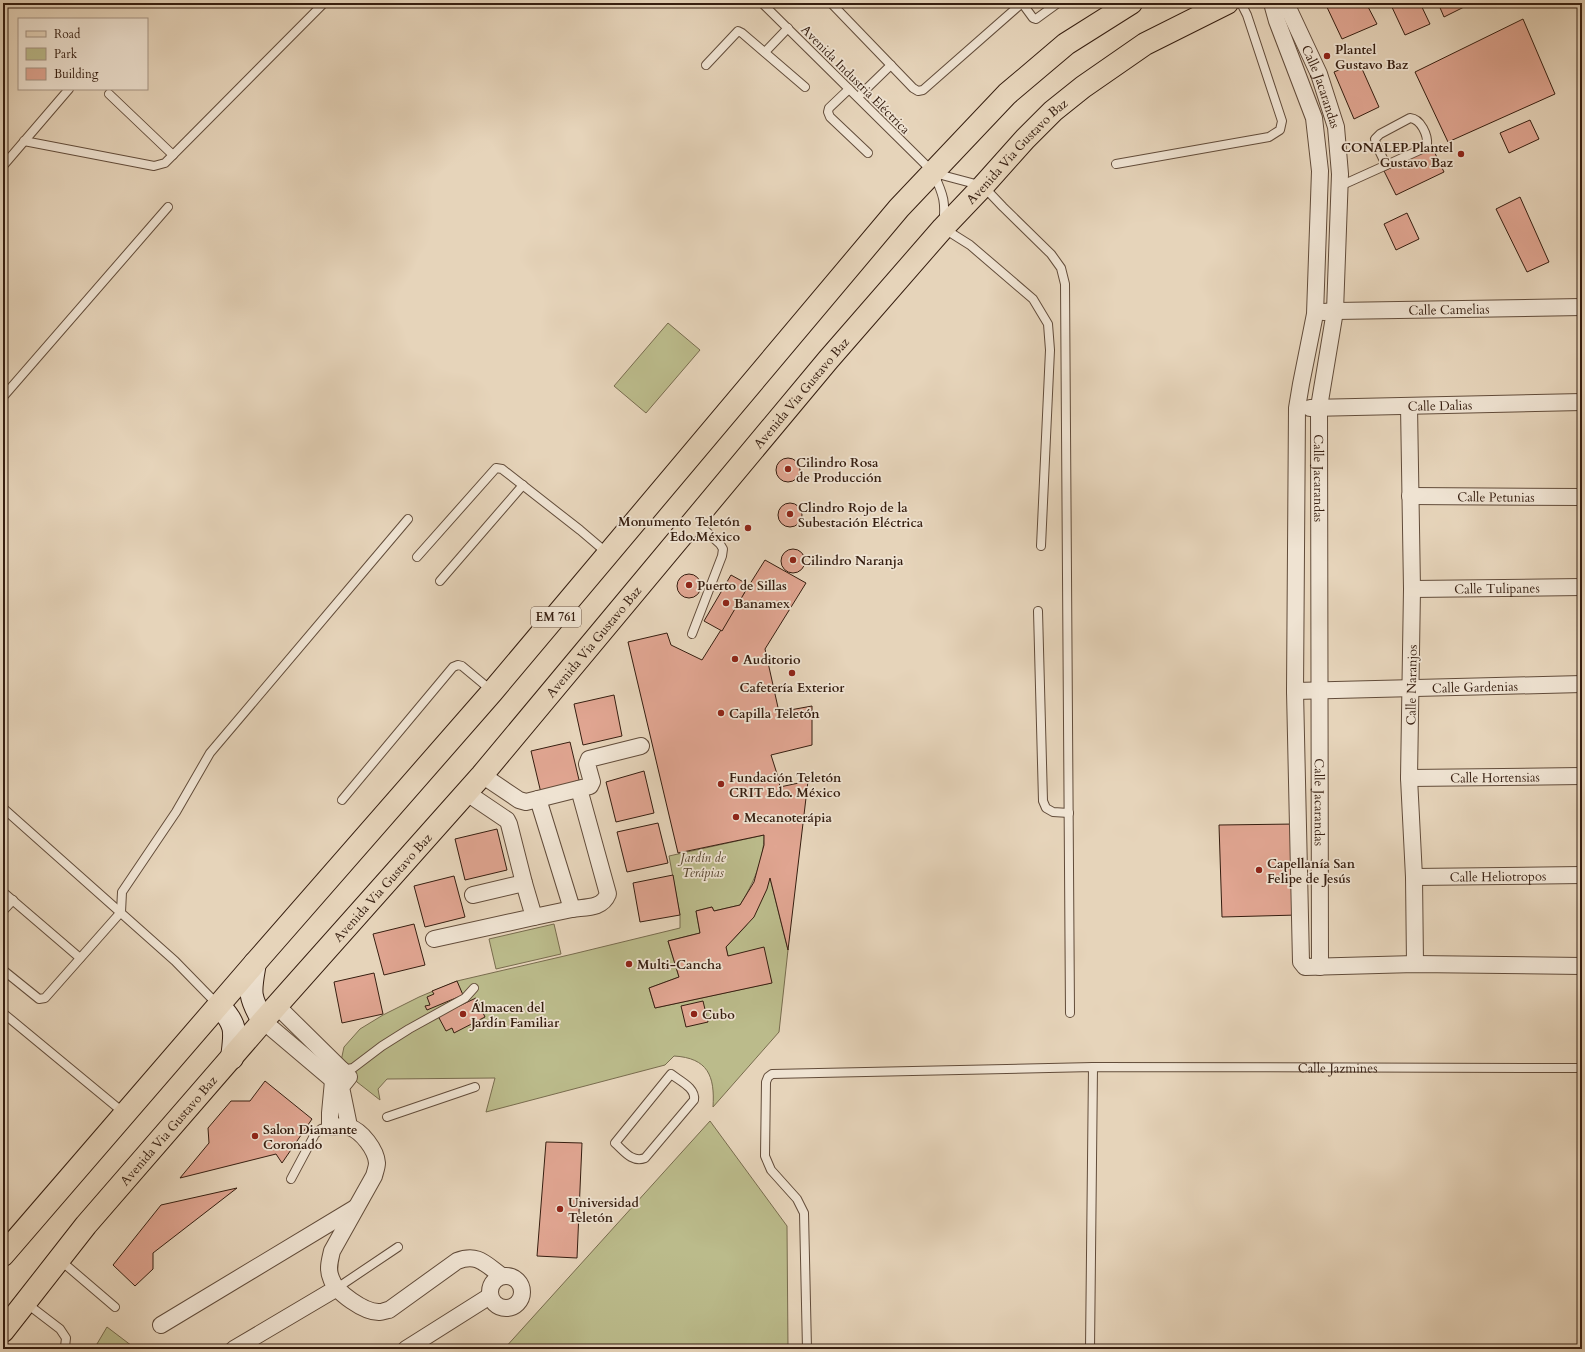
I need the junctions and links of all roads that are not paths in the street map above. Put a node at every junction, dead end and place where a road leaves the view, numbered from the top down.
1 (324, 3) edge
2 (762, 3) edge
3 (831, 3) edge
4 (1022, 3) edge
5 (1058, 3) edge
6 (1131, 3) edge
7 (1227, 3) edge
8 (1241, 3) edge
9 (1272, 3) edge
10 (1282, 3) edge
11 (788, 28) junction
12 (765, 52) junction
13 (706, 65) dead end
14 (891, 65) junction
15 (804, 87) dead end
16 (849, 89) junction
17 (67, 90) edge
18 (109, 94) dead end
19 (858, 97) junction
20 (24, 141) junction
21 (868, 153) dead end
22 (173, 155) junction
23 (1116, 164) dead end
24 (1386, 165) junction
25 (3, 166) edge
26 (933, 172) junction
27 (983, 186) junction
28 (1340, 186) junction
29 (168, 207) dead end
30 (943, 228) junction
31 (1582, 307) edge
32 (1335, 311) junction
33 (1315, 314) junction
34 (3, 397) edge
35 (1582, 402) edge
36 (1410, 406) junction
37 (1319, 407) junction
38 (1297, 408) junction
39 (523, 485) junction
40 (1410, 496) junction
41 (1582, 497) edge
42 (408, 519) dead end
43 (695, 520) junction
44 (1041, 546) dead end
45 (609, 555) junction
46 (417, 557) dead end
47 (440, 581) dead end
48 (1582, 587) edge
49 (1412, 589) junction
50 (1038, 611) dead end
51 (692, 634) dead end
52 (1582, 684) edge
53 (1410, 688) junction
54 (1320, 690) junction
55 (1295, 691) junction
56 (492, 692) junction
57 (640, 746) dead end
58 (482, 775) junction
59 (1582, 776) edge
60 (1409, 778) junction
61 (579, 789) junction
62 (467, 793) junction
63 (538, 799) junction
64 (342, 800) dead end
65 (3, 808) edge
66 (1069, 813) junction
67 (1582, 875) edge
68 (1414, 877) junction
69 (524, 883) junction
70 (3, 892) edge
71 (474, 895) dead end
72 (13, 900) junction
73 (572, 909) junction
74 (3, 911) edge
75 (121, 912) junction
76 (534, 917) junction
77 (434, 939) dead end
78 (80, 958) junction
79 (255, 963) junction
80 (1415, 964) junction
81 (1582, 966) edge
82 (1320, 967) junction
83 (3, 970) edge
84 (474, 988) dead end
85 (219, 1006) junction
86 (3, 1013) edge
87 (1070, 1013) dead end
88 (270, 1014) junction
89 (232, 1058) junction
90 (1093, 1067) junction
91 (1582, 1068) edge
92 (671, 1074) joint
93 (344, 1077) junction
94 (475, 1087) dead end
95 (125, 1114) junction
96 (387, 1117) dead end
97 (349, 1126) junction
98 (330, 1127) junction
99 (291, 1179) dead end
100 (356, 1207) junction
101 (398, 1247) dead end
102 (3, 1255) edge
103 (59, 1260) junction
104 (502, 1276) junction
105 (337, 1288) junction
106 (490, 1296) junction
107 (26, 1302) junction
108 (115, 1307) dead end
109 (161, 1325) dead end
110 (3, 1331) edge
111 (63, 1349) edge
112 (234, 1349) edge
113 (406, 1349) edge
114 (807, 1349) edge
115 (1090, 1349) edge

1 - 22 lane
2 - 11 lane, Avenida Industria Eléctrica
3 - 14 lane
4 - 5 lane
4 - 14 lane
6 - 26 main road, EM 761
7 - 27 main road, Avenida Via Gustavo Baz / EM 761
8 - 23 lane
9 - 33 street, Calle Jacarandas
10 - 28 street, Calle Jacarandas
11 - 12 lane
11 - 16 lane, Avenida Industria Eléctrica
12 - 13 lane
12 - 15 lane
14 - 19 lane
16 - 19 lane, Avenida Industria Eléctrica
16 - 21 lane
17 - 20 lane
18 - 22 lane
19 - 26 lane, Avenida Industria Eléctrica
20 - 22 lane
20 - 25 lane
24 - 24 lane
24 - 28 lane
26 - 27 lane, Avenida Industria Eléctrica
26 - 30 lane, Avenida Industria Eléctrica
26 - 45 main road, EM 761
27 - 30 main road, Avenida Via Gustavo Baz / EM 761
27 - 66 lane
28 - 32 street, Calle Jacarandas
29 - 34 lane
30 - 43 main road, Avenida Via Gustavo Baz / EM 761
30 - 44 lane
31 - 32 street, Calle Camelias
32 - 33 street, Calle Camelias
32 - 37 street, Calle Jacarandas
33 - 38 street, Calle Jacarandas
35 - 36 street, Calle Dalias
36 - 37 street, Calle Dalias
36 - 40 street, Calle Naranjos
37 - 38 street, Calle Dalias
37 - 54 street, Calle Jacarandas
38 - 55 street, Calle Jacarandas
39 - 45 lane
39 - 46 lane
39 - 47 lane
40 - 41 street, Calle Petunias
40 - 49 street, Calle Naranjos
42 - 75 lane
43 - 51 lane
43 - 58 main road, Avenida Via Gustavo Baz / EM 761
45 - 56 main road, EM 761
48 - 49 street, Calle Tulipanes
49 - 53 street, Calle Naranjos
50 - 66 lane
52 - 53 street, Calle Gardenias
53 - 54 street, Calle Gardenias
53 - 60 street, Calle Naranjos
54 - 55 street, Calle Gardenias
54 - 82 street, Calle Jacarandas
55 - 82 street, Calle Jacarandas
56 - 64 lane
56 - 79 main road, EM 761
57 - 61 street
58 - 62 main road, Avenida Via Gustavo Baz / EM 761
58 - 63 street
59 - 60 street, Calle Hortensias
60 - 68 street, Calle Naranjos
61 - 63 street
61 - 73 street
62 - 69 street
62 - 88 main road, Avenida Via Gustavo Baz / EM 761
63 - 73 street
65 - 75 lane
66 - 87 lane
67 - 68 street, Calle Heliotropos
68 - 80 street, Calle Naranjos
69 - 71 street
69 - 76 street
70 - 72 lane
72 - 74 lane
72 - 78 lane
73 - 76 street
75 - 78 lane
75 - 85 lane
76 - 77 street
78 - 83 lane
79 - 85 main road, EM 761
79 - 88 main road
80 - 81 street
80 - 82 street
84 - 93 lane
85 - 89 main road
85 - 95 main road, EM 761
86 - 95 lane
88 - 89 main road, Avenida Via Gustavo Baz / EM 761
88 - 93 street
89 - 103 main road, Avenida Via Gustavo Baz / EM 761
90 - 91 lane, Calle Jazmines
90 - 114 lane, Calle Jazmines
90 - 115 lane
92 - 92 lane
93 - 97 street
93 - 98 street
94 - 96 lane
95 - 102 main road, EM 761
97 - 98 street
97 - 100 street
98 - 99 lane
100 - 105 street
100 - 109 street
101 - 105 lane
103 - 107 main road, Avenida Via Gustavo Baz
103 - 108 lane
104 - 105 street
104 - 106 street
104 - 106 street
105 - 112 street
106 - 113 street
107 - 110 main road, Avenida Via Gustavo Baz
107 - 111 lane

